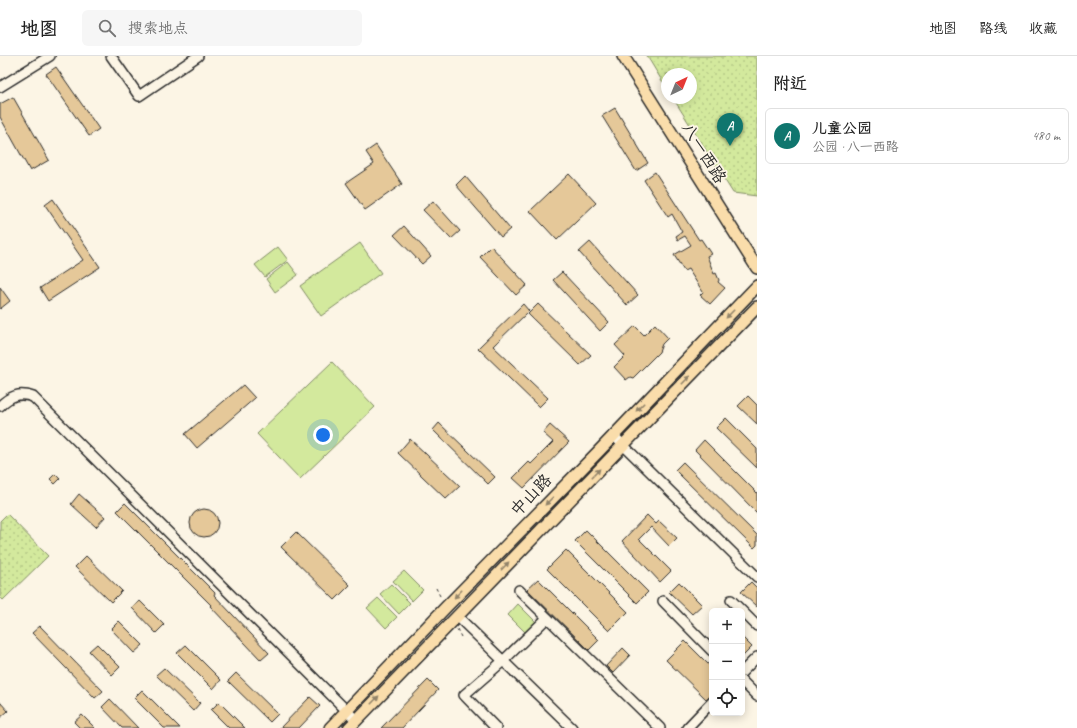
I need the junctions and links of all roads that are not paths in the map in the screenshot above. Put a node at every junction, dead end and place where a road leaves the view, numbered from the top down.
1 (50, 56) edge
2 (111, 56) edge
3 (198, 56) edge
4 (623, 56) edge
5 (0, 87) edge
6 (757, 268) edge
7 (757, 286) edge
8 (757, 307) edge
9 (0, 406) edge
10 (614, 435) junction
11 (624, 444) junction
12 (757, 577) edge
13 (519, 590) dead end
14 (731, 600) dead end
15 (663, 601) dead end
16 (457, 616) junction
17 (547, 618) junction
18 (757, 626) edge
19 (709, 648) edge
20 (757, 657) edge
21 (503, 661) junction
22 (745, 669) edge
23 (745, 684) edge
24 (757, 696) edge
25 (709, 705) edge
26 (347, 711) junction
27 (352, 724) edge
28 (330, 728) edge
29 (496, 728) edge
30 (572, 728) edge
31 (660, 728) edge
32 (687, 728) edge

1 - 5 street
2 - 3 street
4 - 6 main road, 八一西路
7 -> 10 main road, 中山路
11 -> 8 main road, 中山路
9 - 26 street
10 - 11 street
10 -> 26 main road, 中山路
11 - 12 street
16 -> 11 main road, 中山路
13 - 17 street
14 - 18 street
15 - 19 street
16 - 21 street
27 -> 16 main road, 中山路
17 - 21 street
17 - 31 street
20 - 22 street
21 - 29 street
21 - 30 street
23 - 24 street
25 - 32 street
26 - 27 street
26 - 28 main road, 中山路

